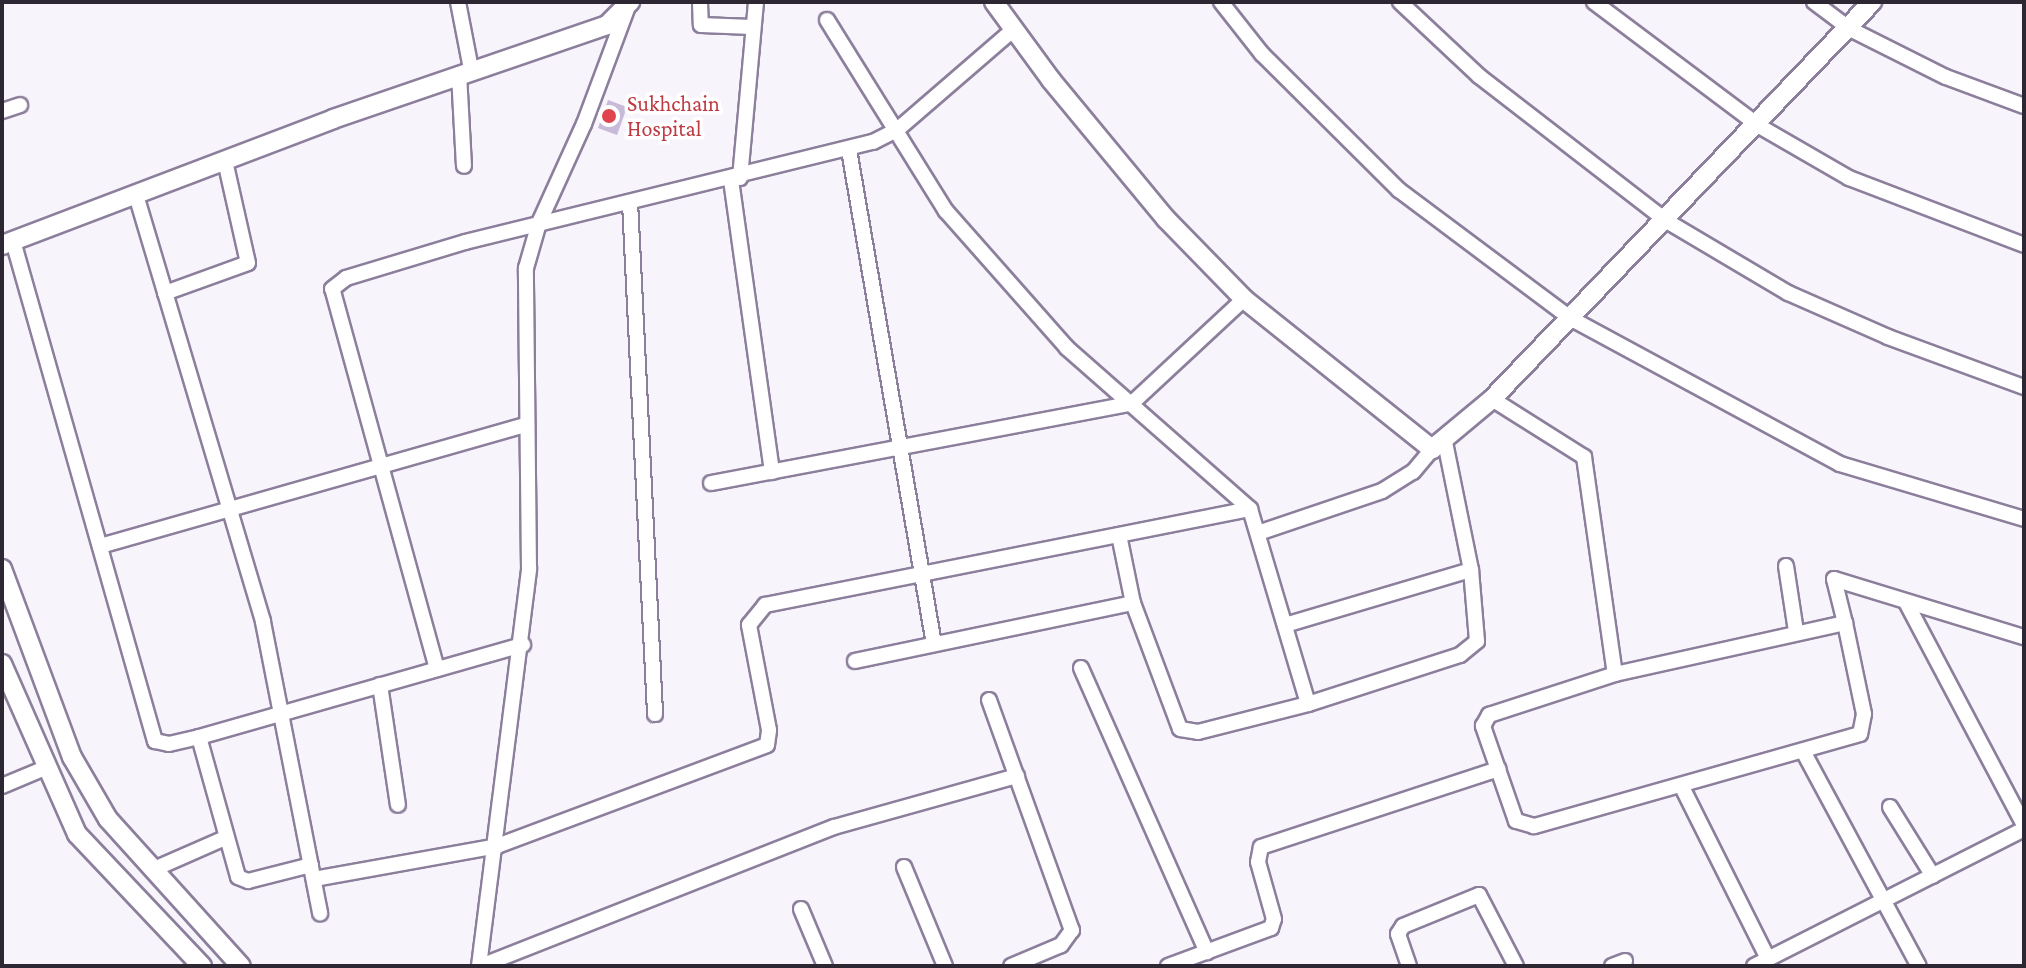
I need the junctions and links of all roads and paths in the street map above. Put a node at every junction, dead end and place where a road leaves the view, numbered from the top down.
1 (458, 2) edge
2 (700, 2) edge
3 (756, 2) edge
4 (994, 2) edge
5 (1221, 2) edge
6 (1400, 2) edge
7 (1594, 2) edge
8 (1814, 2) edge
9 (1872, 2) edge
10 (628, 6) edge
11 (827, 20) dead end
12 (752, 27) junction
13 (1850, 29) junction
14 (1013, 30) junction
15 (465, 71) junction
16 (20, 105) dead end
17 (2024, 106) edge
18 (2, 111) edge
19 (1759, 126) junction
20 (897, 130) junction
21 (849, 150) junction
22 (225, 161) junction
23 (464, 166) dead end
24 (736, 179) junction
25 (136, 195) junction
26 (630, 202) junction
27 (1665, 220) junction
28 (539, 223) junction
29 (8, 243) edge
30 (2024, 245) edge
31 (165, 293) junction
32 (1244, 299) junction
33 (1570, 318) junction
34 (2024, 387) edge
35 (1492, 399) junction
36 (1131, 404) junction
37 (527, 424) junction
38 (1438, 445) junction
39 (898, 450) junction
40 (378, 467) junction
41 (772, 472) junction
42 (711, 483) dead end
43 (230, 509) junction
44 (1250, 509) junction
45 (2024, 519) edge
46 (1258, 533) junction
47 (1119, 535) junction
48 (100, 546) junction
49 (1786, 566) dead end
50 (2, 569) edge
51 (1471, 570) junction
52 (921, 574) junction
53 (1133, 603) junction
54 (1907, 604) junction
55 (1845, 623) junction
56 (1285, 625) junction
57 (1796, 631) junction
58 (2024, 637) edge
59 (934, 644) junction
60 (523, 645) junction
61 (855, 661) dead end
62 (2, 664) edge
63 (1081, 668) dead end
64 (437, 669) junction
65 (1615, 674) junction
66 (380, 685) junction
67 (989, 700) dead end
68 (1308, 704) junction
69 (281, 712) junction
70 (655, 714) dead end
71 (199, 737) junction
72 (1803, 751) junction
73 (45, 768) junction
74 (1498, 769) junction
75 (1017, 776) junction
76 (3, 784) edge
77 (1681, 785) junction
78 (398, 805) dead end
79 (1890, 807) dead end
80 (108, 819) junction
81 (2024, 827) edge
82 (225, 838) junction
83 (82, 839) junction
84 (497, 846) junction
85 (135, 851) junction
86 (904, 867) dead end
87 (152, 870) junction
88 (313, 872) junction
89 (110, 873) junction
90 (1933, 876) junction
91 (1885, 902) junction
92 (801, 909) dead end
93 (320, 913) dead end
94 (1207, 952) junction
95 (1767, 957) junction
96 (1037, 962) edge
97 (202, 966) edge
98 (241, 966) edge
99 (480, 966) edge
100 (825, 966) edge
101 (945, 966) edge
102 (1011, 966) edge
103 (1168, 966) edge
104 (1409, 966) edge
105 (1516, 966) edge
106 (1754, 966) edge
107 (1919, 966) edge

1 - 15 street
2 - 12 street
3 - 12 street
4 - 14 street
5 - 33 street
6 - 27 street
7 - 19 street
8 - 13 street
9 - 13 street
10 - 15 street
10 - 28 street
11 - 20 street
12 - 24 street
13 - 17 street
13 - 19 street
14 - 20 street
14 - 32 street
15 - 22 street
15 - 23 street
16 - 18 street
19 - 27 street
19 - 30 street
20 - 21 street
20 - 36 street
21 - 24 street
21 - 39 street
22 - 25 street
22 - 31 street
24 - 26 street
24 - 41 street
25 - 29 street
25 - 31 street
26 - 28 street
26 - 70 street
27 - 33 street
27 - 34 street
28 - 37 street
28 - 40 street
29 - 48 street
31 - 43 street
32 - 36 street
32 - 38 street
33 - 35 street
33 - 45 street
35 - 38 street
35 - 65 street
36 - 39 street
36 - 44 street
37 - 40 street
37 - 60 street
38 - 46 street
38 - 51 street
39 - 41 street
39 - 52 street
40 - 43 street
40 - 64 street
41 - 42 street
43 - 48 street
43 - 69 street
44 - 46 street
44 - 47 street
46 - 56 street
47 - 52 street
47 - 53 street
48 - 71 street
49 - 57 street
50 - 80 street
51 - 56 street
51 - 68 street
52 - 59 street
52 - 84 street
53 - 59 street
53 - 68 street
54 - 55 street
54 - 58 street
54 - 81 street
55 - 57 street
55 - 72 street
56 - 68 street
57 - 65 street
59 - 61 street
60 - 64 street
60 - 84 street
62 - 73 street
63 - 94 street
64 - 66 street
65 - 74 street
66 - 69 street
66 - 78 street
67 - 75 street
69 - 71 street
69 - 88 street
71 - 82 street
72 - 77 street
72 - 91 street
73 - 76 street
73 - 83 street
74 - 77 street
74 - 94 street
75 - 96 street
75 - 99 street
77 - 95 street
79 - 90 street
80 - 83 street
80 - 85 street
81 - 90 street
82 - 87 street
82 - 88 street
83 - 89 street
84 - 88 street
84 - 99 street
85 - 87 street
85 - 89 street
86 - 101 street
87 - 98 street
88 - 93 street
89 - 97 street
90 - 91 street
91 - 95 street
91 - 107 street
92 - 100 street
94 - 103 street
95 - 106 street
96 - 102 street
104 - 105 street

